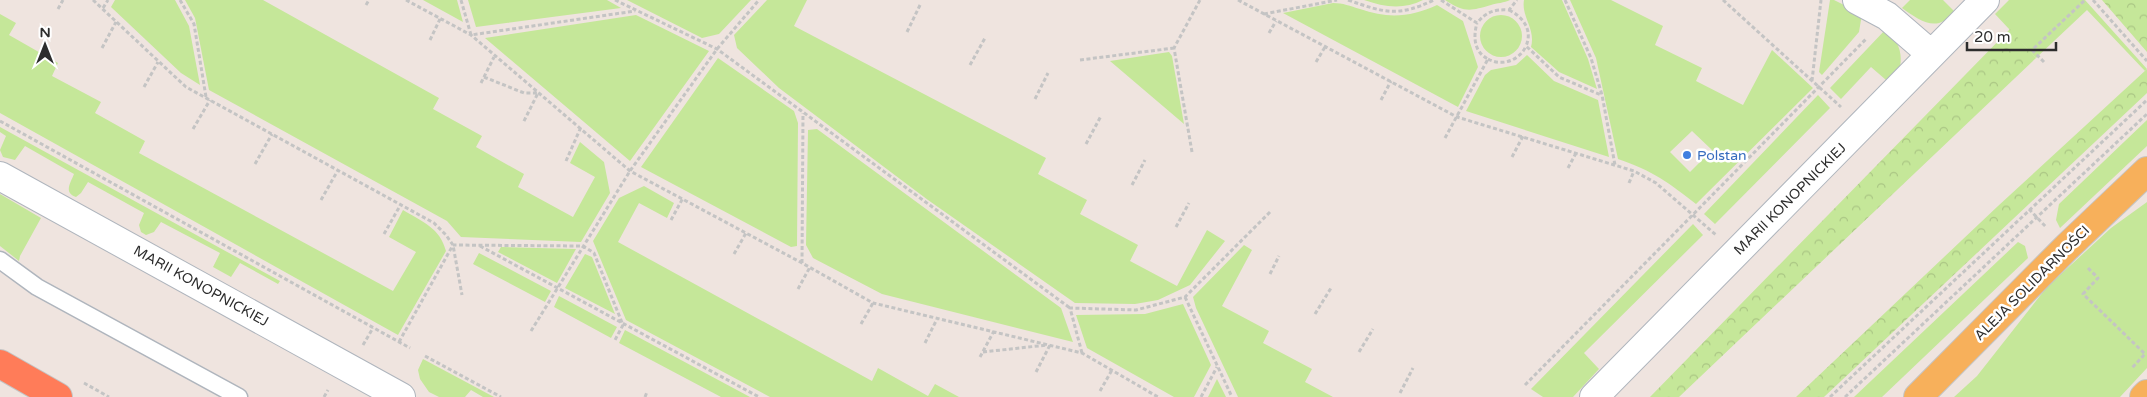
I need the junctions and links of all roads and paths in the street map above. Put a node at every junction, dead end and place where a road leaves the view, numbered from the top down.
1 (63, 0) edge
2 (93, 0) edge
3 (108, 0) edge
4 (180, 0) edge
5 (369, 0) edge
6 (406, 0) edge
7 (461, 0) edge
8 (615, 0) edge
9 (759, 0) edge
10 (1200, 0) edge
11 (1238, 0) edge
12 (1337, 0) edge
13 (1348, 0) edge
14 (1434, 0) edge
15 (1441, 0) edge
16 (1517, 0) edge
17 (1565, 0) edge
18 (1723, 0) edge
19 (1821, 0) edge
20 (1857, 0) edge
21 (1985, 0) edge
22 (2085, 0) edge
23 (2093, 0) edge
24 (922, 3) dead end
25 (366, 4) dead end
26 (103, 8) junction
27 (58, 9) dead end
28 (635, 10) junction
29 (1509, 10) junction
30 (1263, 14) junction
31 (440, 19) junction
32 (1276, 21) junction
33 (116, 22) junction
34 (1477, 23) junction
35 (907, 32) dead end
36 (1269, 33) dead end
37 (1870, 34) dead end
38 (471, 35) junction
39 (985, 38) dead end
40 (430, 40) dead end
41 (1526, 46) junction
42 (1325, 47) junction
43 (102, 48) dead end
44 (1174, 48) junction
45 (717, 49) junction
46 (1931, 54) junction
47 (494, 57) junction
48 (1488, 59) junction
49 (1080, 60) dead end
50 (2147, 61) edge
51 (158, 62) junction
52 (1316, 62) dead end
53 (2044, 62) dead end
54 (970, 64) dead end
55 (1048, 74) dead end
56 (484, 77) junction
57 (1391, 81) junction
58 (1812, 81) junction
59 (481, 83) dead end
60 (1818, 86) junction
61 (144, 87) dead end
62 (538, 93) junction
63 (1602, 95) junction
64 (206, 98) junction
65 (1035, 99) dead end
66 (210, 100) junction
67 (1381, 100) dead end
68 (2147, 100) edge
69 (803, 112) junction
70 (2147, 114) edge
71 (1100, 116) dead end
72 (1457, 117) junction
73 (0, 121) edge
74 (523, 122) dead end
75 (1862, 126) junction
76 (581, 127) junction
77 (193, 129) dead end
78 (272, 134) junction
79 (1523, 136) junction
80 (1445, 138) dead end
81 (1086, 144) dead end
82 (1192, 152) dead end
83 (1576, 153) junction
84 (1512, 157) dead end
85 (1145, 160) dead end
86 (566, 161) dead end
87 (255, 164) dead end
88 (1615, 165) junction
89 (1568, 168) dead end
90 (338, 170) junction
91 (630, 171) junction
92 (1634, 171) junction
93 (2147, 171) edge
94 (0, 176) edge
95 (1629, 182) dead end
96 (1132, 186) dead end
97 (683, 198) junction
98 (321, 200) dead end
99 (1189, 203) dead end
100 (401, 204) junction
101 (2029, 209) junction
102 (1270, 212) dead end
103 (1693, 215) junction
104 (2037, 217) junction
105 (671, 220) dead end
106 (1176, 227) dead end
107 (746, 233) junction
108 (384, 234) dead end
109 (453, 246) junction
110 (479, 246) junction
111 (583, 246) junction
112 (2067, 247) junction
113 (1736, 253) junction
114 (734, 254) dead end
115 (1279, 256) dead end
116 (0, 260) edge
117 (802, 263) junction
118 (810, 267) junction
119 (1270, 274) dead end
120 (558, 287) junction
121 (1331, 288) dead end
122 (798, 289) dead end
123 (462, 295) dead end
124 (1185, 297) junction
125 (873, 304) junction
126 (1070, 308) junction
127 (1315, 314) dead end
128 (936, 319) junction
129 (861, 324) dead end
130 (623, 325) junction
131 (373, 328) junction
132 (1373, 329) dead end
133 (531, 331) dead end
134 (994, 331) junction
135 (615, 340) dead end
136 (399, 342) junction
137 (925, 343) dead end
138 (1050, 345) junction
139 (410, 348) dead end
140 (359, 352) dead end
141 (983, 352) junction
142 (1082, 352) junction
143 (1359, 352) dead end
144 (425, 356) dead end
145 (980, 358) dead end
146 (0, 364) edge
147 (1217, 366) junction
148 (1413, 368) dead end
149 (1112, 370) junction
150 (1036, 372) dead end
151 (1525, 385) dead end
152 (2142, 388) edge
153 (1100, 391) dead end
154 (647, 392) dead end
155 (1400, 393) dead end
156 (58, 397) edge
157 (239, 397) edge
158 (401, 397) edge
159 (501, 397) edge
160 (645, 397) edge
161 (759, 397) edge
162 (1158, 397) edge
163 (1201, 397) edge
164 (1232, 397) edge
165 (1594, 397) edge
166 (1830, 397) edge
167 (1846, 397) edge
168 (1918, 397) edge

1 - 27 path
2 - 26 path
3 - 26 path
4 - 64 path
5 - 25 path
6 - 31 path
7 - 38 path
8 - 28 path
9 - 45 path
10 - 44 path
11 - 30 path
12 - 30 path
13 - 14 path
15 - 34 path
16 - 29 path
17 - 63 path
18 - 58 path
19 - 58 path
20 - 46 street
21 - 46 street, MARII KONOPNICKIEJ
22 - 53 path
23 - 50 path
24 - 35 path
26 - 33 path
28 - 38 path
28 - 45 path
29 - 34 path
29 - 41 path
30 - 32 path
31 - 38 path
31 - 40 path
32 - 36 path
32 - 42 path
33 - 43 path
33 - 51 path
34 - 48 path
37 - 60 path
38 - 47 path
39 - 54 path
41 - 48 path
41 - 63 path
42 - 52 path
42 - 57 path
44 - 49 path
44 - 82 path
45 - 69 path
45 - 91 path
46 - 75 street, MARII KONOPNICKIEJ
47 - 56 path
47 - 62 path
48 - 72 path
51 - 61 path
51 - 64 path
55 - 65 path
56 - 59 path
56 - 62 path
57 - 67 path
57 - 72 path
58 - 60 path
60 - 75 path
60 - 103 path
62 - 74 path
62 - 76 path
63 - 88 path
64 - 66 path
66 - 77 path
66 - 78 path
68 - 101 path
69 - 117 path
69 - 126 path
70 - 104 path
71 - 81 path
72 - 79 path
72 - 80 path
73 - 131 path
75 - 113 street, MARII KONOPNICKIEJ
76 - 86 path
76 - 91 path
78 - 87 path
78 - 90 path
79 - 83 path
79 - 84 path
83 - 88 path
83 - 89 path
85 - 96 path
88 - 92 path
90 - 98 path
90 - 100 path
91 - 97 path
91 - 111 path
92 - 95 path
92 - 103 path
93 - 112 main road, ALEJA SOLIDARNOŚCI
94 - 158 street, MARII KONOPNICKIEJ
97 - 105 path
97 - 107 path
99 - 106 path
100 - 108 path
100 - 109 path
101 - 104 path
101 - 166 path
102 - 124 path
103 - 113 path
103 - 151 path
104 - 112 path
104 - 167 path
107 - 114 path
107 - 117 path
109 - 110 path
109 - 123 path
109 - 136 path
110 - 111 path
110 - 120 path
111 - 120 path
111 - 130 path
112 - 152 path
112 - 168 main road, ALEJA SOLIDARNOŚCI
113 - 165 street, MARII KONOPNICKIEJ
115 - 119 path
116 - 157 lane
117 - 118 path
118 - 122 path
118 - 125 path
120 - 130 path
120 - 133 path
121 - 127 path
124 - 126 path
124 - 147 path
125 - 128 path
125 - 129 path
126 - 142 path
128 - 134 path
128 - 137 path
130 - 135 path
130 - 161 path
131 - 136 path
131 - 140 path
132 - 143 path
134 - 138 path
134 - 141 path
136 - 139 path
138 - 141 path
138 - 142 path
138 - 150 path
141 - 145 path
142 - 149 path
144 - 159 path
146 - 156 highway
147 - 163 path
147 - 164 path
148 - 155 path
149 - 153 path
149 - 162 path
154 - 160 path

